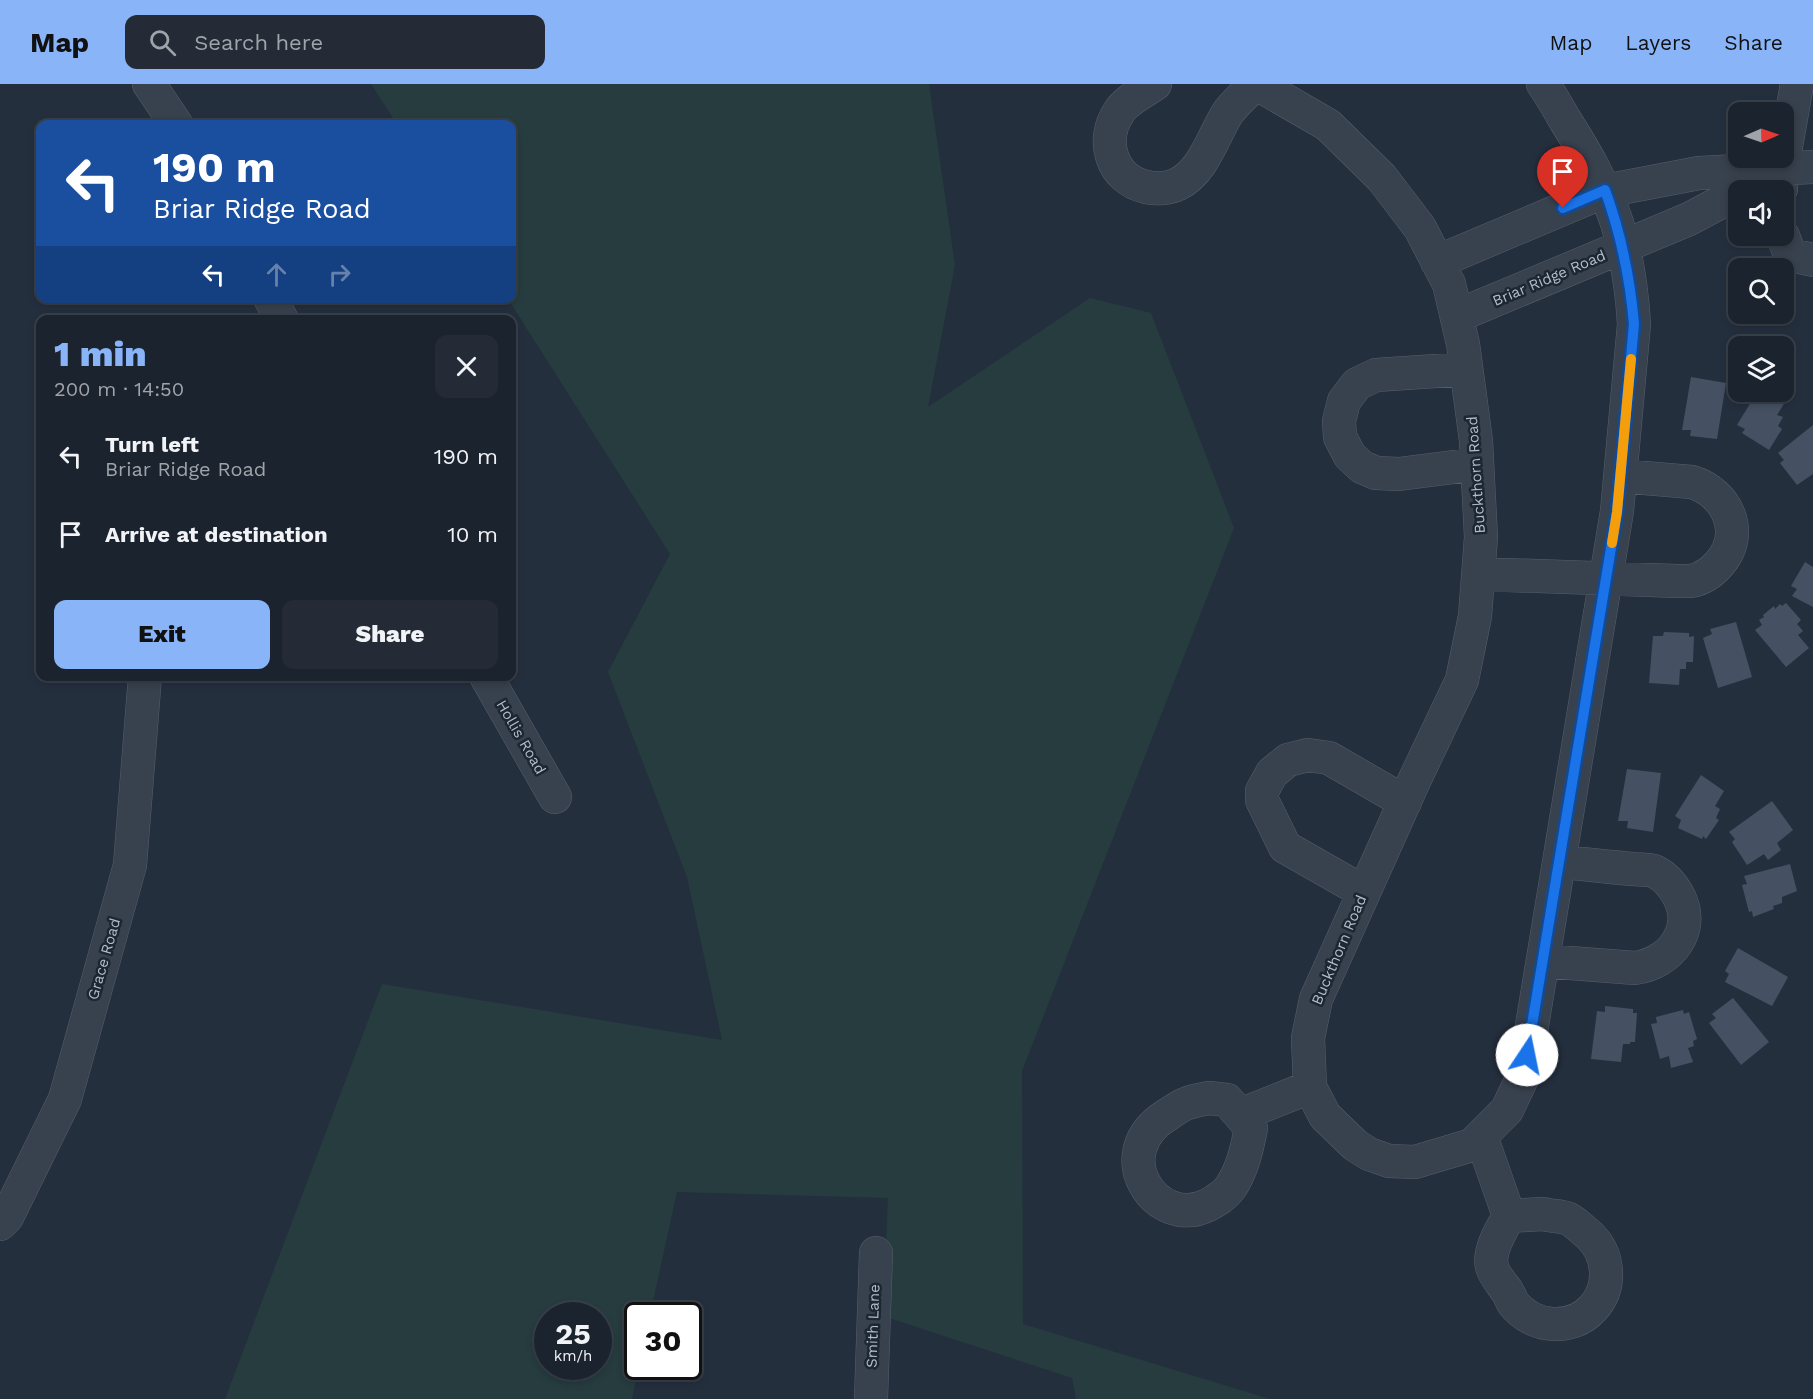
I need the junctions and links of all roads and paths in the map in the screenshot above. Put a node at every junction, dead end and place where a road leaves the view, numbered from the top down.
1 (149, 84) edge
2 (1155, 84) edge
3 (1256, 84) edge
4 (1543, 84) edge
5 (1797, 84) edge
6 (174, 120) edge
7 (1792, 176) edge
8 (1605, 190) junction
9 (1728, 198) edge
10 (1787, 246) edge
11 (1623, 247) junction
12 (1813, 260) edge
13 (1437, 262) junction
14 (1456, 316) junction
15 (1466, 369) junction
16 (1477, 464) junction
17 (1620, 476) junction
18 (1479, 574) junction
19 (1606, 579) junction
20 (145, 681) edge
21 (489, 681) edge
22 (555, 797) dead end
23 (1405, 802) junction
24 (1560, 862) junction
25 (1364, 892) junction
26 (1544, 961) junction
27 (1310, 1087) junction
28 (1240, 1115) dead end
29 (1481, 1136) junction
30 (1509, 1216) dead end
31 (0, 1224) edge
32 (876, 1253) dead end
33 (871, 1399) edge

1 - 6 street
2 - 3 street
3 - 13 street, Buckthorn Road
4 - 8 street, Buckthorn Road
5 - 7 street
7 - 8 street
8 - 11 street, Buckthorn Road
8 - 13 street
9 - 11 street, Briar Ridge Road
10 - 12 street
11 - 14 street, Briar Ridge Road
11 - 17 street, Buckthorn Road
13 - 14 street, Buckthorn Road
14 - 15 street, Buckthorn Road
15 - 16 street, Buckthorn Road
15 - 16 street
16 - 18 street, Buckthorn Road
17 - 19 street, Buckthorn Road
17 - 19 street
18 - 19 street
18 - 23 street, Buckthorn Road
19 - 24 street, Buckthorn Road
20 - 31 street, Grace Road
21 - 22 street, Hollis Road
23 - 25 street, Buckthorn Road
23 - 25 street
24 - 26 street, Buckthorn Road
24 - 26 street
25 - 27 street, Buckthorn Road
26 - 29 street, Buckthorn Road
27 - 28 street
27 - 29 street, Buckthorn Road
29 - 30 street
32 - 33 street, Smith Lane

